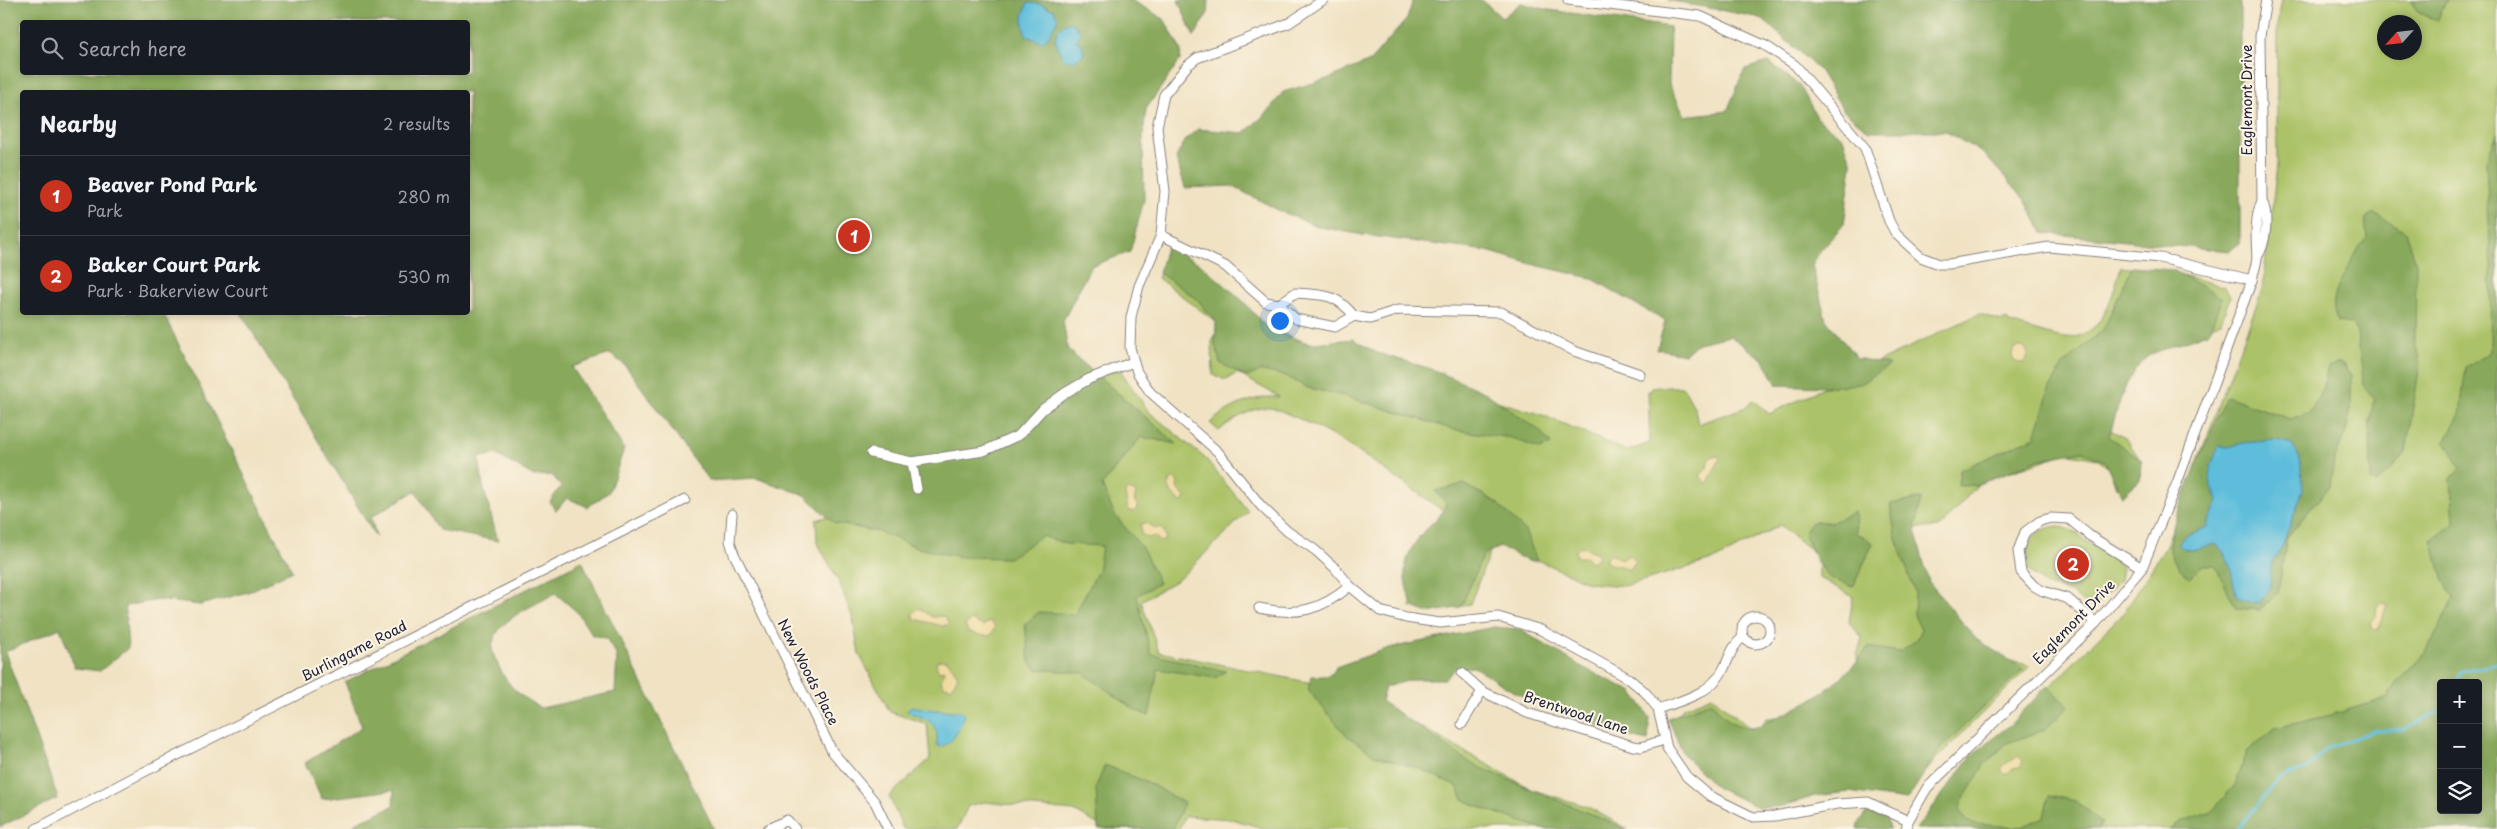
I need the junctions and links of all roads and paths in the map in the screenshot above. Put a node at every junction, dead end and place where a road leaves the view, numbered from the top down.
1 (1323, 0) edge
2 (1568, 0) edge
3 (2266, 0) edge
4 (1162, 235) junction
5 (2252, 280) junction
6 (1279, 304) junction
7 (1354, 316) junction
8 (1133, 362) junction
9 (1640, 374) dead end
10 (871, 453) dead end
11 (912, 462) junction
12 (917, 489) dead end
13 (685, 500) dead end
14 (732, 514) dead end
15 (2142, 568) junction
16 (1350, 586) junction
17 (1259, 608) dead end
18 (2096, 623) junction
19 (1743, 637) dead end
20 (1462, 673) dead end
21 (1482, 691) junction
22 (1658, 709) junction
23 (1462, 724) dead end
24 (1664, 740) junction
25 (1907, 825) edge
26 (36, 829) edge
27 (768, 829) edge
28 (795, 829) edge
29 (888, 829) edge

1 - 4 street
2 - 5 street
3 - 5 street, Eaglemont Drive
4 - 6 street
4 - 8 street
5 - 15 street, Eaglemont Drive
6 - 7 street
6 - 7 street
7 - 9 street
8 - 11 street
8 - 16 street
10 - 11 street
11 - 12 street
13 - 26 street, Burlingame Road
14 - 29 street, New Woods Place
15 - 18 street, Eaglemont Drive
15 - 18 street
16 - 17 street
16 - 22 street
18 - 25 street, Eaglemont Drive
19 - 22 street
20 - 21 street, Brentwood Lane
21 - 23 street
21 - 24 street, Brentwood Lane
22 - 24 street
24 - 25 street
27 - 28 street

